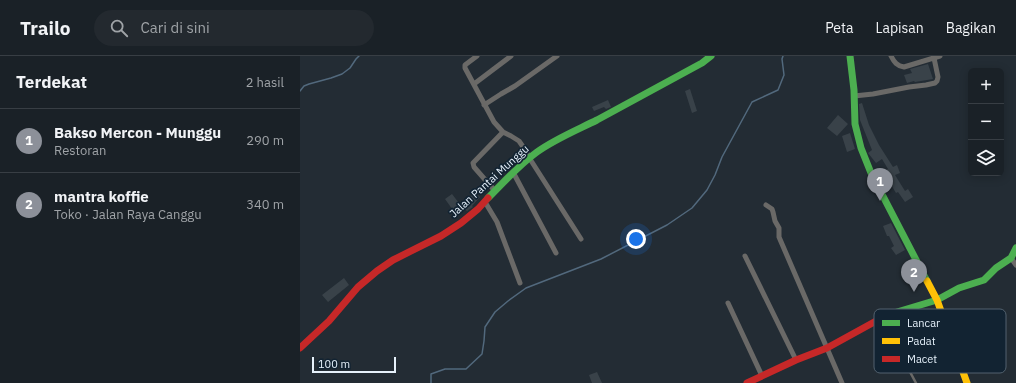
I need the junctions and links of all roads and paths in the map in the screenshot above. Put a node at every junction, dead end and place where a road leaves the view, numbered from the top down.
1 (477, 56) edge
2 (511, 56) edge
3 (557, 56) edge
4 (711, 56) edge
5 (850, 56) edge
6 (891, 56) edge
7 (940, 56) edge
8 (934, 58) junction
9 (474, 84) junction
10 (854, 96) junction
11 (484, 105) junction
12 (503, 132) junction
13 (530, 159) junction
14 (512, 172) junction
15 (495, 191) junction
16 (485, 202) junction
17 (766, 205) dead end
18 (581, 239) dead end
19 (1016, 248) edge
20 (556, 253) dead end
21 (745, 256) dead end
22 (1011, 258) junction
23 (1016, 265) edge
24 (520, 283) dead end
25 (937, 300) junction
26 (728, 303) dead end
27 (907, 309) edge
28 (940, 309) edge
29 (874, 322) edge
30 (300, 348) edge
31 (827, 348) junction
32 (796, 360) junction
33 (911, 373) edge
34 (963, 373) edge
35 (762, 376) junction
36 (747, 383) edge
37 (842, 383) edge
38 (916, 383) edge
39 (967, 383) edge

1 - 9 street
2 - 9 street
3 - 11 street
4 - 13 street, Jalan Pantai Munggu
5 - 10 street
6 - 8 street
7 - 8 street
8 - 10 street
9 - 11 street
10 - 25 street
11 - 12 street
12 - 13 street
12 - 15 street
13 - 14 street, Jalan Pantai Munggu
13 - 18 street
14 - 15 street, Jalan Pantai Munggu
14 - 20 street
15 - 16 street, Jalan Pantai Munggu
16 - 24 street
16 - 30 street, Jalan Pantai Munggu
17 - 31 street
19 - 22 street
21 - 32 street
22 - 23 street
22 - 25 street
25 - 27 street
25 - 28 street
26 - 35 street
29 - 31 street
31 - 32 street
31 - 37 street
32 - 35 street
33 - 38 lane
34 - 39 street
35 - 36 street

